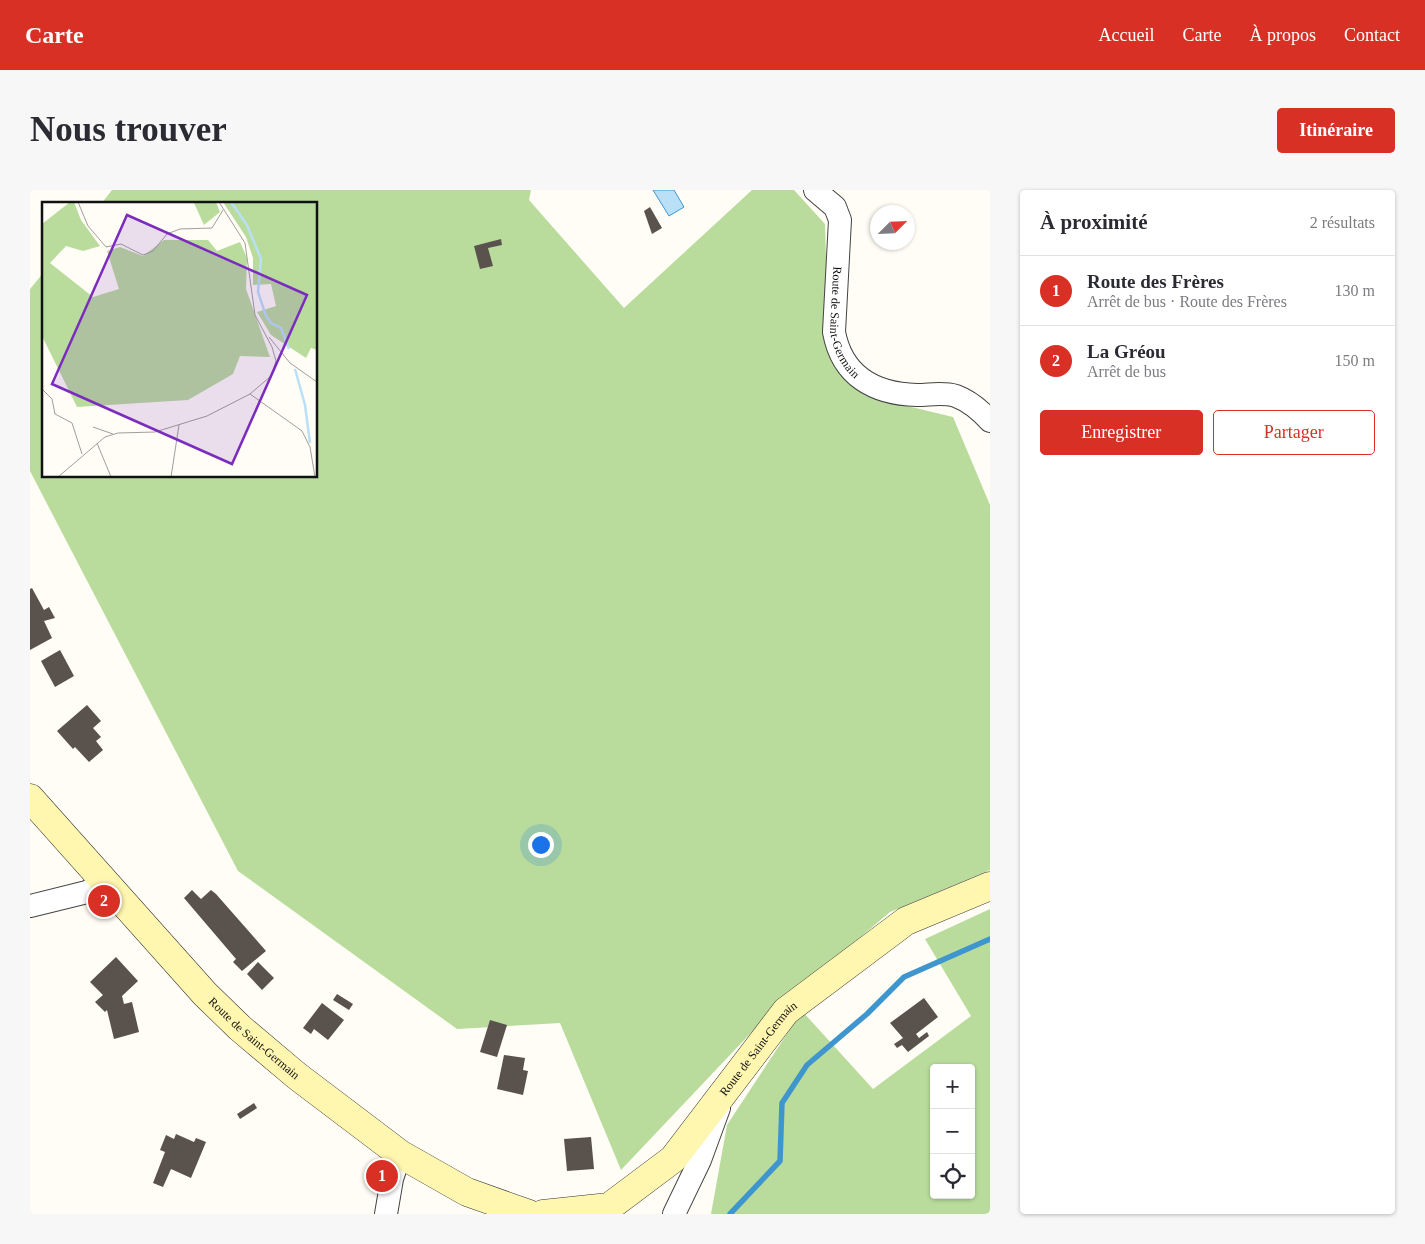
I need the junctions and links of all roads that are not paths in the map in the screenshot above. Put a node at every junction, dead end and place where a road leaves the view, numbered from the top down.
1 (815, 190) edge
2 (990, 421) edge
3 (30, 798) edge
4 (103, 882) junction
5 (990, 886) edge
6 (30, 906) edge
7 (725, 1090) junction
8 (400, 1154) junction
9 (386, 1214) edge
10 (529, 1214) edge
11 (543, 1214) edge
12 (674, 1214) edge

1 - 2 street, Route de Saint-Germain
3 - 4 street, Route de Saint-Germain
4 - 6 street
4 - 8 street, Route de Saint-Germain
5 - 7 street, Route de Saint-Germain
7 - 11 street, Route de Saint-Germain
7 - 12 street
8 - 9 street
8 - 10 street, Route de Saint-Germain

